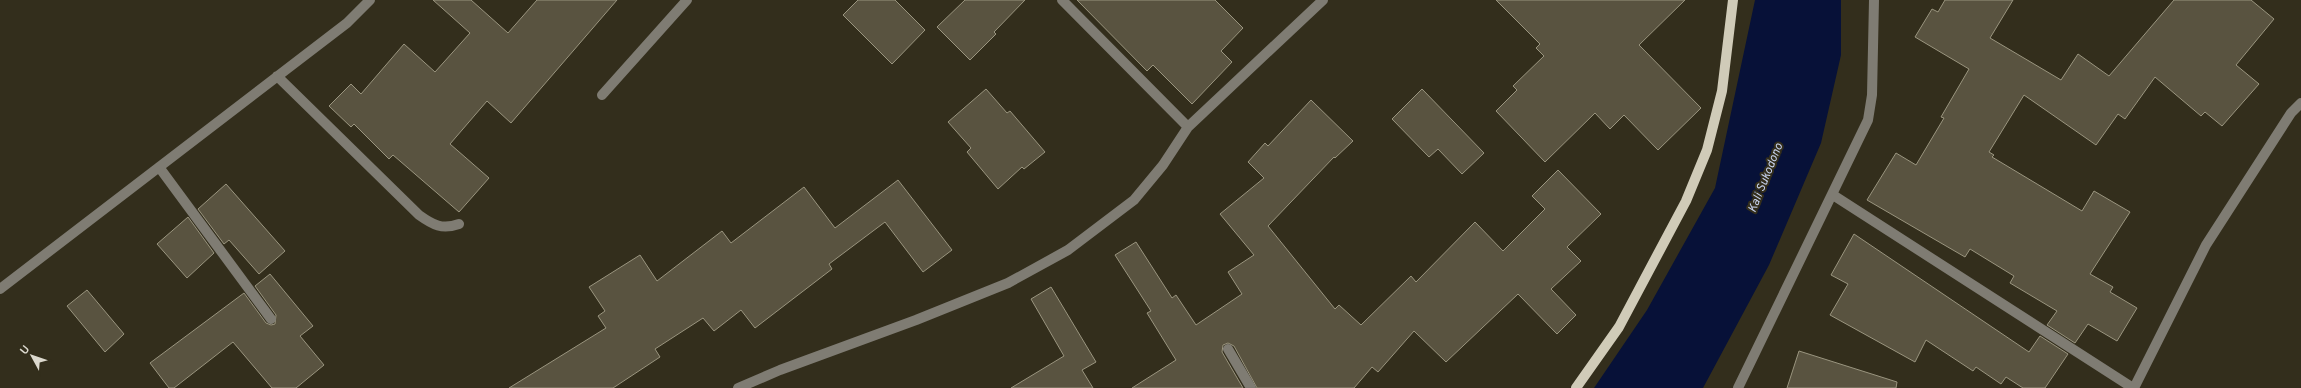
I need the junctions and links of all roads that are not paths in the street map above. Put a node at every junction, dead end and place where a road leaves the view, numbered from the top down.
1 (370, 0) edge
2 (687, 0) edge
3 (1062, 0) edge
4 (1323, 0) edge
5 (1734, 0) edge
6 (1874, 0) edge
7 (277, 76) junction
8 (602, 96) dead end
9 (2301, 102) edge
10 (1188, 127) junction
11 (159, 167) junction
12 (1833, 195) junction
13 (459, 224) dead end
14 (0, 289) edge
15 (271, 319) dead end
16 (1228, 349) dead end
17 (738, 388) edge
18 (1251, 388) edge
19 (1576, 388) edge
20 (1738, 388) edge
21 (2133, 388) edge

1 - 7 street
2 - 8 street
3 - 10 street
4 - 10 street
5 - 19 main road
6 - 12 street
7 - 11 street
7 - 13 street
9 - 21 street
10 - 17 street
11 - 14 street
11 - 15 street
12 - 20 street
12 - 21 street
16 - 18 street

